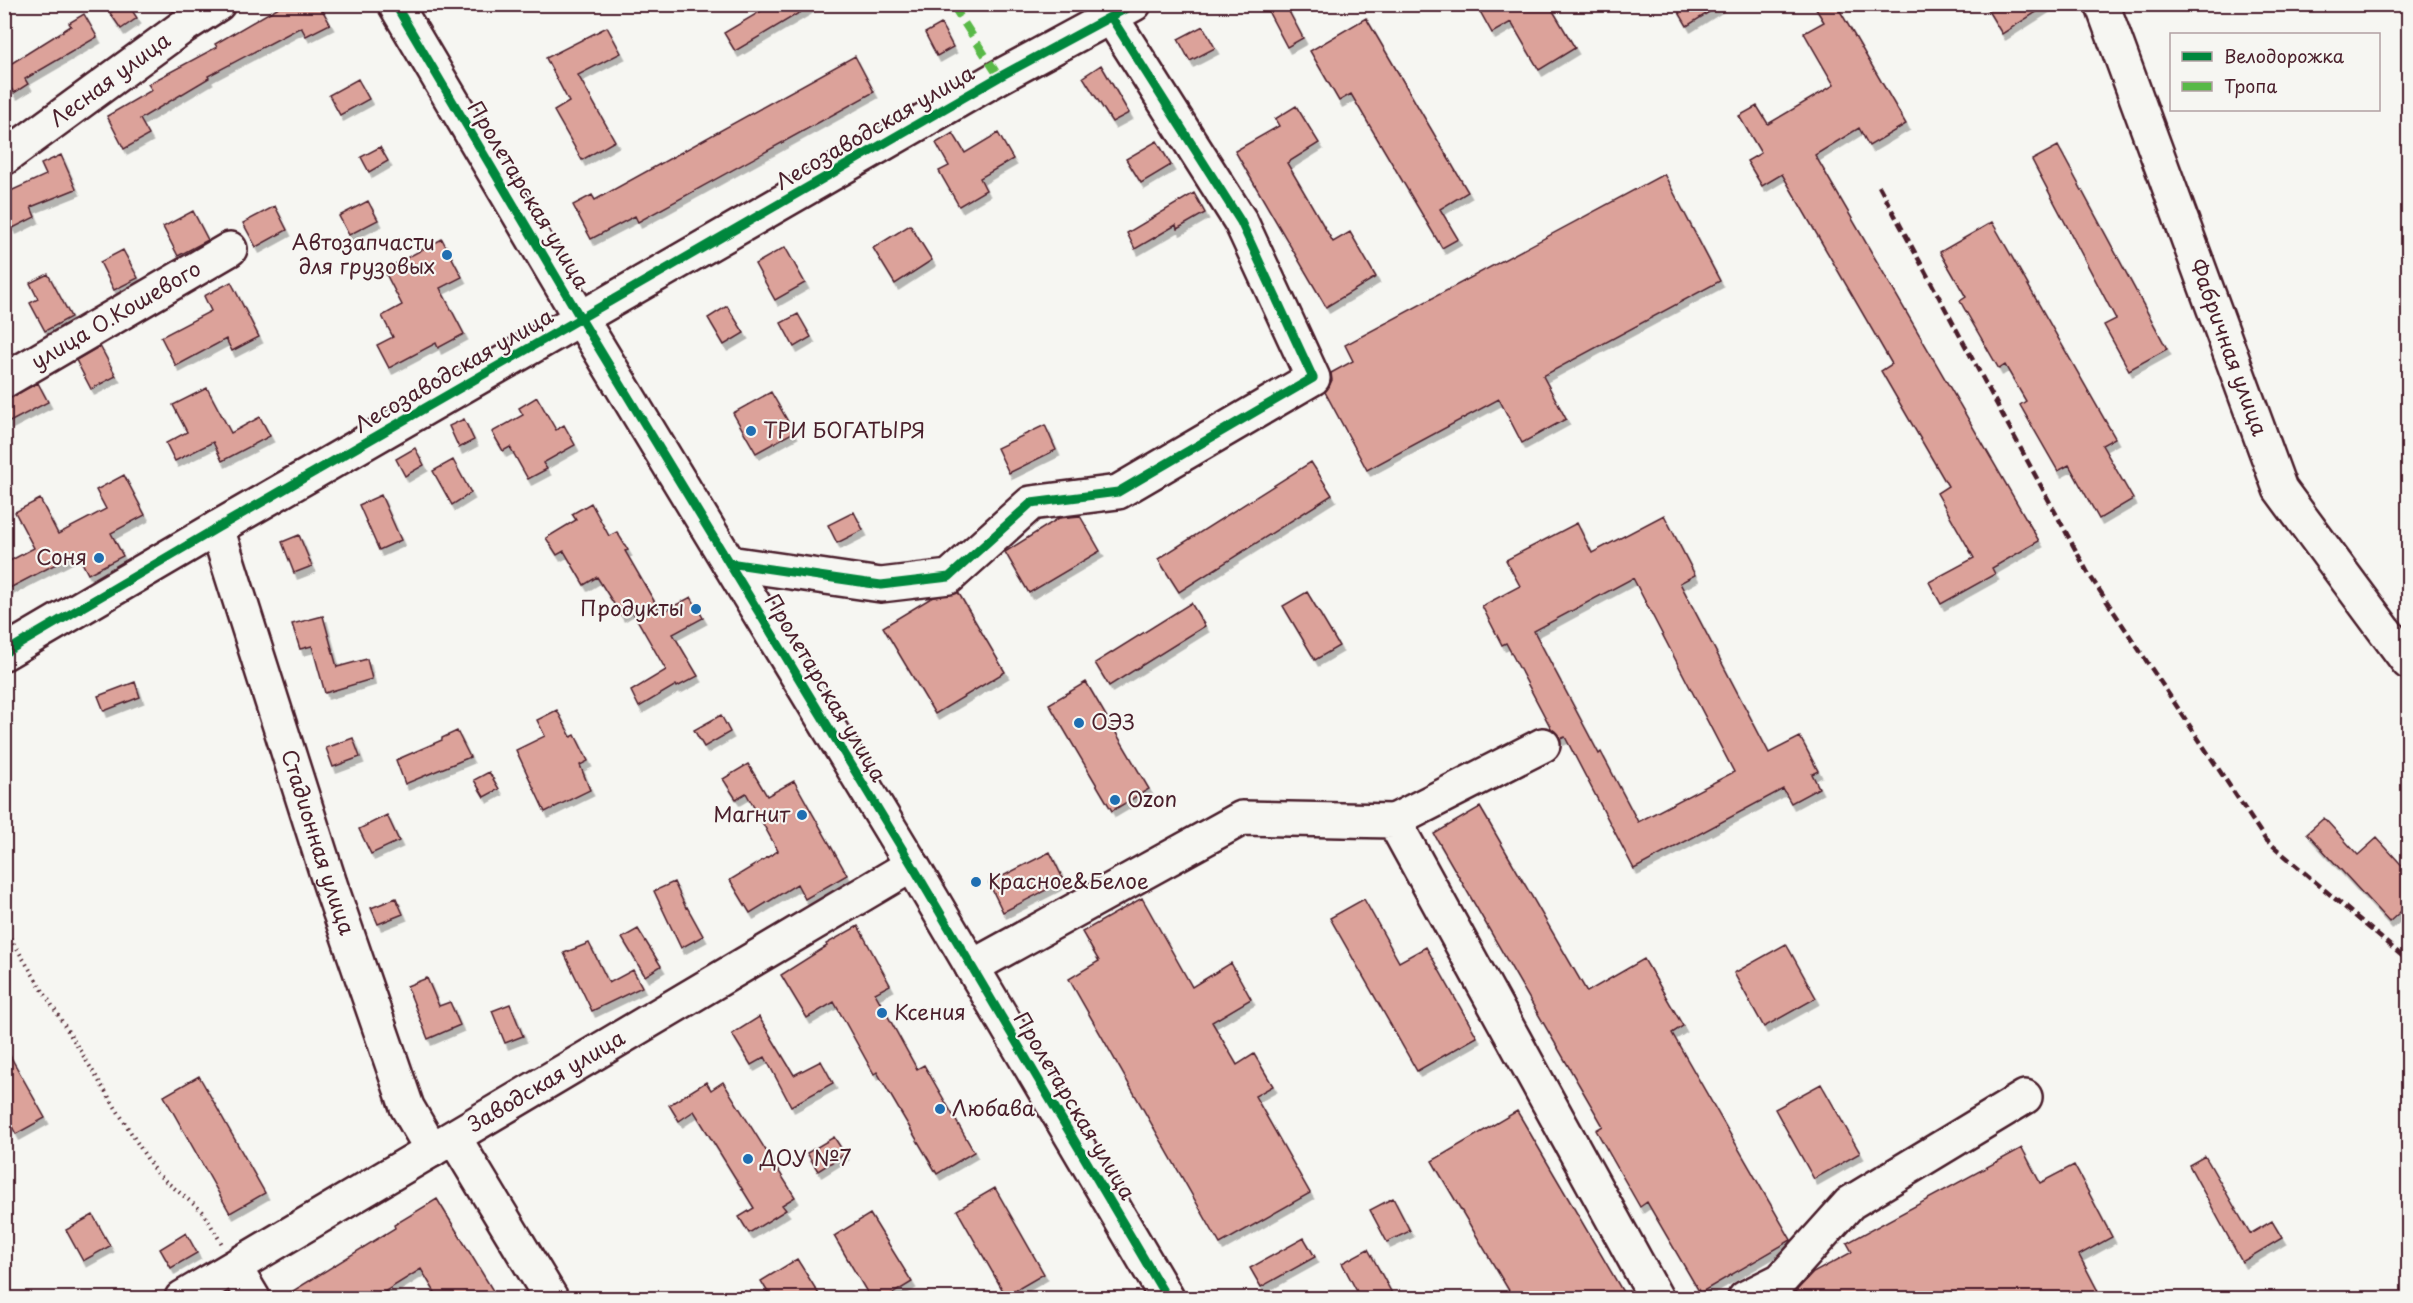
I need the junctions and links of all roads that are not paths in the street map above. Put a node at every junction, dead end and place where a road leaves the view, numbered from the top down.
1 (218, 4) edge
2 (395, 4) edge
3 (2102, 4) edge
4 (1122, 11) edge
5 (4, 158) edge
6 (230, 249) dead end
7 (581, 319) junction
8 (4, 381) edge
9 (217, 528) junction
10 (729, 563) junction
11 (4, 653) edge
12 (2409, 662) edge
13 (1543, 745) dead end
14 (1394, 821) junction
15 (912, 865) junction
16 (972, 967) junction
17 (2025, 1097) dead end
18 (443, 1144) junction
19 (235, 1268) junction
20 (182, 1299) edge
21 (253, 1299) edge
22 (551, 1299) edge
23 (1167, 1299) edge
24 (1656, 1299) edge
25 (1745, 1299) edge

1 - 5 street, Лесная улица
2 - 7 street, Пролетарская улица
3 - 12 street, Фабричная улица
4 - 7 street, Лесозаводская улица
4 - 10 street, Лесозаводская улица
6 - 8 street, улица О.Кошевого
7 - 9 street, Лесозаводская улица
7 - 10 street, Пролетарская улица
9 - 11 street, Лесозаводская улица
9 - 18 street, Стадионная улица
10 - 15 street, Пролетарская улица
13 - 14 street
14 - 16 street
14 - 24 street
15 - 16 street, Пролетарская улица
15 - 18 street, Заводская улица
16 - 23 street, Пролетарская улица
17 - 25 street
18 - 19 street, Заводская улица
18 - 22 street, Стадионная улица
19 - 20 street, Заводская улица
19 - 21 street

